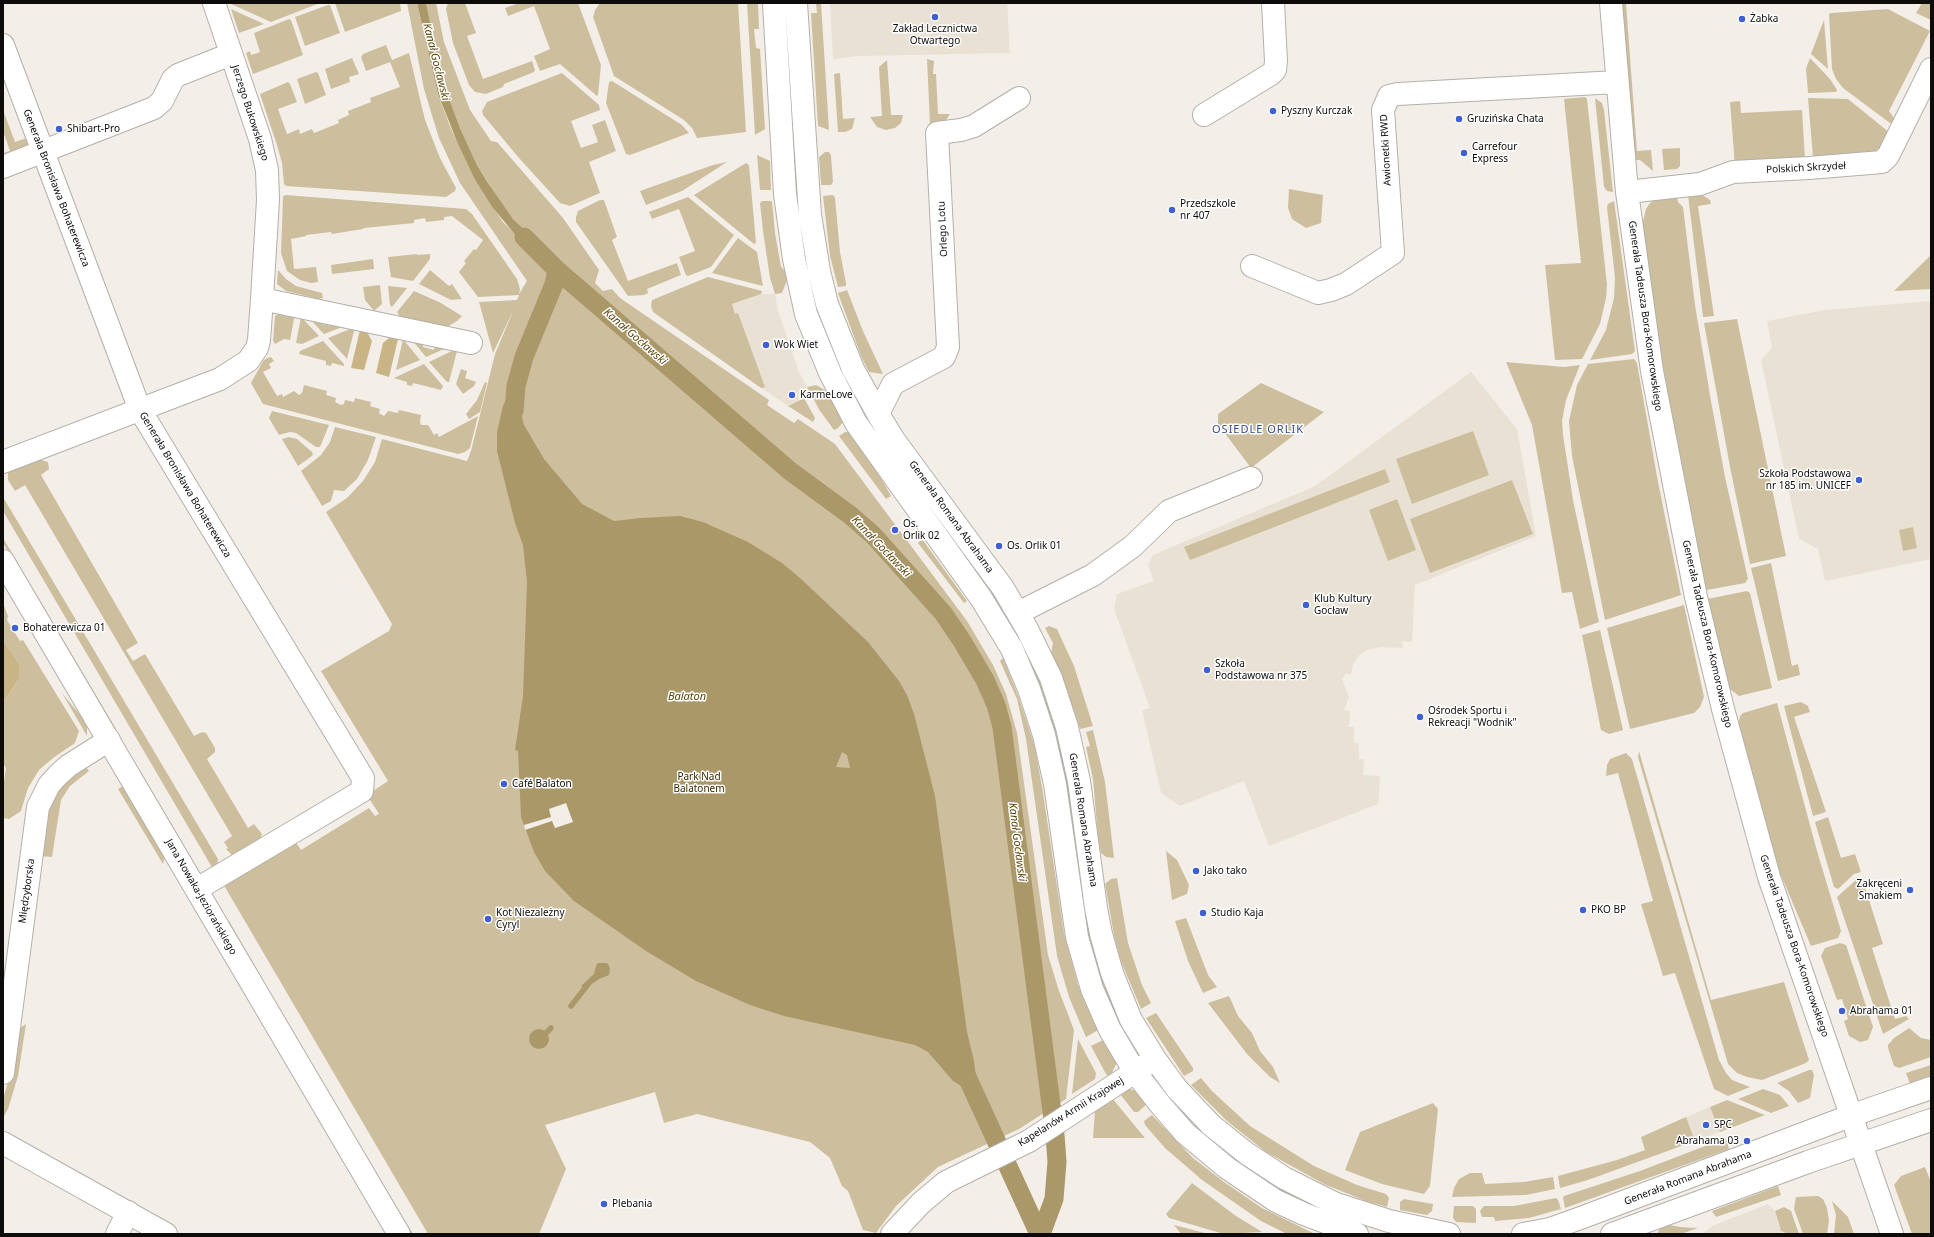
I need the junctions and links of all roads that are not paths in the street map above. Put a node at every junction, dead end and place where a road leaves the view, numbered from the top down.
1 (214, 3) edge
2 (774, 3) edge
3 (796, 3) edge
4 (1273, 3) edge
5 (1610, 6) edge
6 (3, 45) edge
7 (231, 54) junction
8 (1931, 69) edge
9 (1617, 82) junction
10 (1019, 98) dead end
11 (1204, 115) dead end
12 (804, 140) junction
13 (782, 141) junction
14 (42, 152) junction
15 (3, 168) edge
16 (1627, 192) junction
17 (1252, 266) dead end
18 (262, 299) junction
19 (471, 343) dead end
20 (893, 384) junction
21 (861, 385) junction
22 (140, 410) junction
23 (878, 414) junction
24 (3, 462) edge
25 (1250, 478) dead end
26 (3, 561) edge
27 (1018, 613) junction
28 (108, 740) junction
29 (197, 889) junction
30 (1155, 1059) junction
31 (1135, 1072) junction
32 (3, 1073) edge
33 (1931, 1088) edge
34 (1850, 1116) junction
35 (1931, 1120) edge
36 (3, 1143) edge
37 (1860, 1145) junction
38 (128, 1212) junction
39 (1442, 1233) edge
40 (116, 1234) edge
41 (166, 1234) edge
42 (399, 1234) edge
43 (892, 1234) edge
44 (1358, 1234) edge
45 (1523, 1234) edge
46 (1612, 1234) edge
47 (1892, 1234) edge

1 - 7 street, Jerzego Bukowskiego
2 - 13 street
3 - 12 street, Generała Romana Abrahama
4 - 11 street
5 - 9 street, Generała Tadeusza Bora-Komorowskiego
6 - 14 street, Generała Bronisława Bohaterewicza
7 - 14 street
7 - 18 street, Jerzego Bukowskiego
8 - 16 street, Polskich Skrzydeł
9 - 16 street, Generała Tadeusza Bora-Komorowskiego
9 - 17 street, Awionetki RWD
10 - 20 street, Orlego Lotu
12 - 13 street
12 - 21 street, Generała Romana Abrahama
13 - 31 street
14 - 15 street
14 - 22 street, Generała Bronisława Bohaterewicza
16 - 34 street, Generała Tadeusza Bora-Komorowskiego
18 - 19 street
18 - 22 street, Jerzego Bukowskiego
20 - 21 street, Orlego Lotu
20 - 23 street
21 - 23 street, Generała Romana Abrahama
22 - 24 street, Jerzego Bukowskiego
22 - 29 street, Generała Bronisława Bohaterewicza
23 - 27 street, Generała Romana Abrahama
25 - 27 street
26 - 28 street, Jana Nowaka-Jeziorańskiego
27 - 30 street, Generała Romana Abrahama
28 - 29 street, Jana Nowaka-Jeziorańskiego
28 - 32 street, Międzyborska
29 - 42 street, Jana Nowaka-Jeziorańskiego
30 - 31 street, Kapelanów Armii Krajowej
30 - 39 street, Generała Romana Abrahama
31 - 43 street, Kapelanów Armii Krajowej
31 - 44 street
33 - 34 street, Generała Romana Abrahama
34 - 37 street, Generała Tadeusza Bora-Komorowskiego
34 - 45 street, Generała Romana Abrahama
35 - 37 street
36 - 38 street
37 - 46 street
37 - 47 street, Generała Tadeusza Bora-Komorowskiego
38 - 40 street
38 - 41 street

